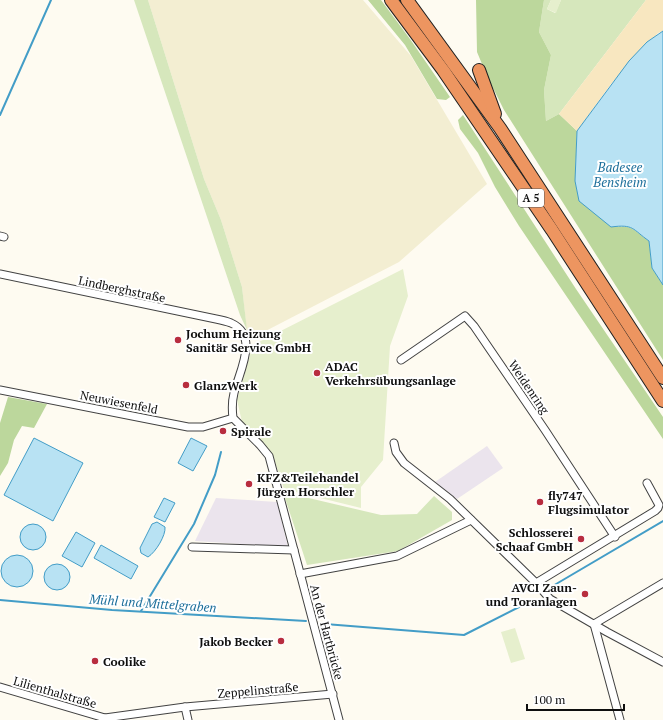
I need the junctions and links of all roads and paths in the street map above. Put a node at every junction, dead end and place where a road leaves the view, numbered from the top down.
1 (391, 0) edge
2 (407, 0) edge
3 (479, 70) dead end
4 (500, 128) junction
5 (0, 274) edge
6 (401, 360) dead end
7 (663, 378) edge
8 (0, 390) edge
9 (663, 401) edge
10 (233, 418) junction
11 (394, 443) dead end
12 (647, 483) dead end
13 (471, 520) junction
14 (615, 536) junction
15 (192, 546) dead end
16 (294, 550) junction
17 (300, 574) junction
18 (536, 583) junction
19 (663, 583) edge
20 (594, 624) junction
21 (663, 662) edge
22 (0, 687) edge
23 (332, 694) junction
24 (185, 707) junction
25 (104, 719) edge
26 (188, 720) edge
27 (339, 720) edge
28 (620, 720) edge

1 - 9 highway, A 5
2 - 4 highway, A 5
3 - 4 highway
4 - 7 highway, A 5
5 - 10 street, Lindberghstraße
6 - 14 street, Weidenring
8 - 10 street, Neuwiesenfeld
10 - 16 street, An der Hartbrücke
11 - 13 street
12 - 14 street
13 - 17 street
13 - 18 street
14 - 18 street
15 - 16 street
16 - 17 street, An der Hartbrücke
17 - 23 street, An der Hartbrücke
18 - 20 street
19 - 20 street
20 - 21 street
20 - 28 street
22 - 25 street, Lilienthalstraße
23 - 24 street, Zeppelinstraße
23 - 27 street, An der Hartbrücke
24 - 25 street, Zeppelinstraße
24 - 26 street

